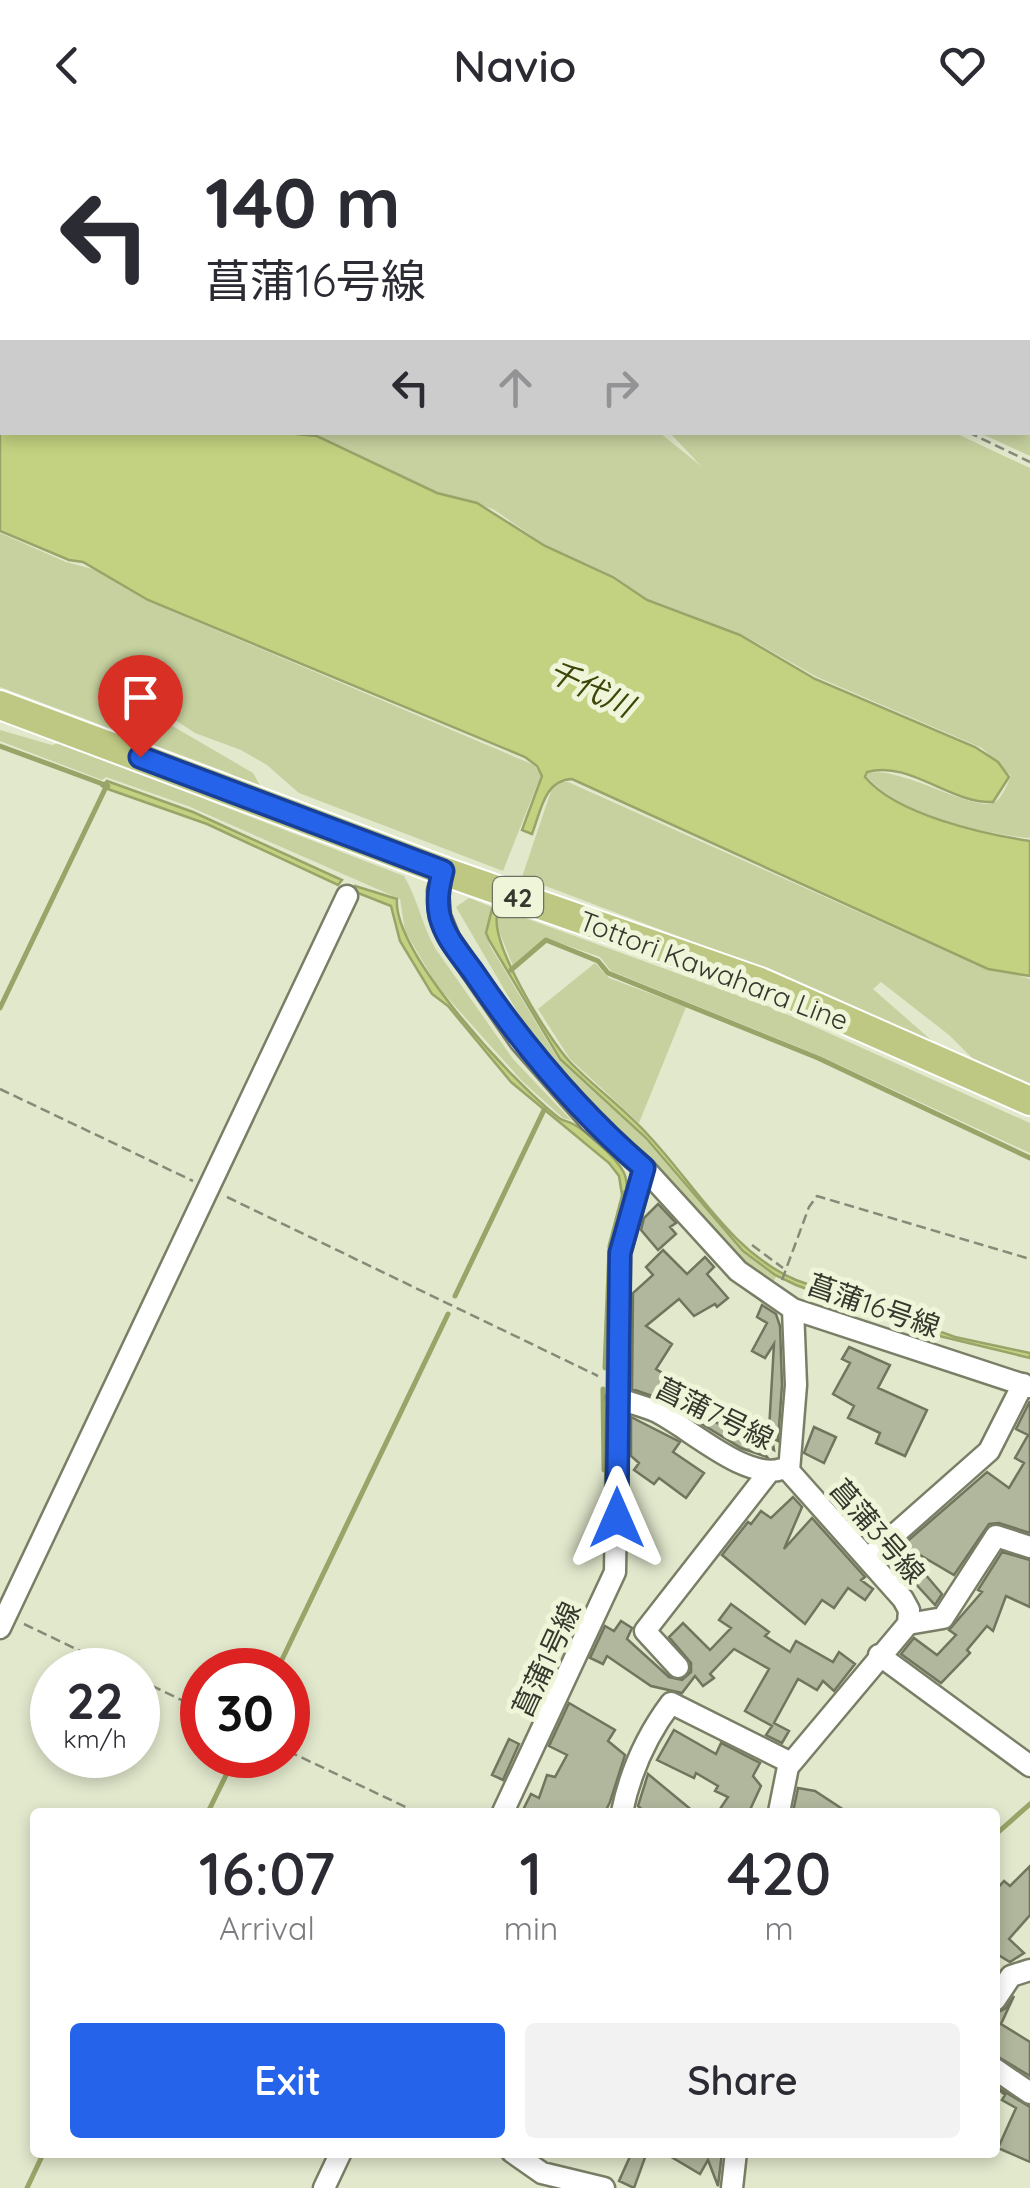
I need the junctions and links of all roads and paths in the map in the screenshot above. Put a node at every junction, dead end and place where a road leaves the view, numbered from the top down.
1 (974, 435) edge
2 (1030, 462) edge
3 (0, 705) edge
4 (443, 871) junction
5 (347, 896) dead end
6 (0, 1089) edge
7 (1030, 1101) edge
8 (644, 1168) junction
9 (209, 1188) junction
10 (752, 1245) dead end
11 (1030, 1258) edge
12 (786, 1270) junction
13 (774, 1296) junction
14 (793, 1308) junction
15 (1026, 1386) edge
16 (617, 1392) junction
17 (779, 1469) junction
18 (1030, 1547) edge
19 (868, 1558) junction
20 (3, 1622) edge
21 (908, 1624) junction
22 (66, 1648) edge
23 (880, 1655) junction
24 (678, 1667) dead end
25 (310, 1761) edge
26 (791, 1763) junction
27 (1030, 1766) edge
28 (408, 1808) edge
29 (505, 1808) edge
30 (623, 1808) edge
31 (779, 1808) edge
32 (1030, 1970) edge
33 (1000, 1992) edge
34 (1000, 2072) edge
35 (1030, 2093) edge
36 (338, 2158) edge
37 (520, 2158) edge
38 (735, 2158) edge
39 (324, 2188) edge
40 (604, 2188) edge
41 (732, 2188) edge

1 - 2 path
3 - 4 main road, Tottori Kawahara Line / 42
4 - 7 main road, Tottori Kawahara Line / 42
4 - 8 street, 菖蒲16号線
5 - 9 street
6 - 9 path
8 - 13 street, 菖蒲16号線
8 - 16 street, 菖蒲1号線
9 - 16 path
9 - 20 street
10 - 12 path
11 - 12 path
12 - 13 path
13 - 14 street, 菖蒲16号線
14 - 15 street, 菖蒲16号線
14 - 17 street
15 - 19 street
16 - 17 street, 菖蒲7号線
16 - 29 street, 菖蒲1号線
17 - 19 street, 菖蒲3号線
17 - 24 street
18 - 21 street
19 - 21 street, 菖蒲3号線
20 - 22 path
21 - 23 street, 菖蒲3号線
23 - 26 street, 菖蒲3号線
23 - 27 street
25 - 28 path
26 - 30 street
26 - 31 street, 菖蒲3号線
32 - 33 street
34 - 35 street
36 - 39 street
37 - 40 street
38 - 41 street

